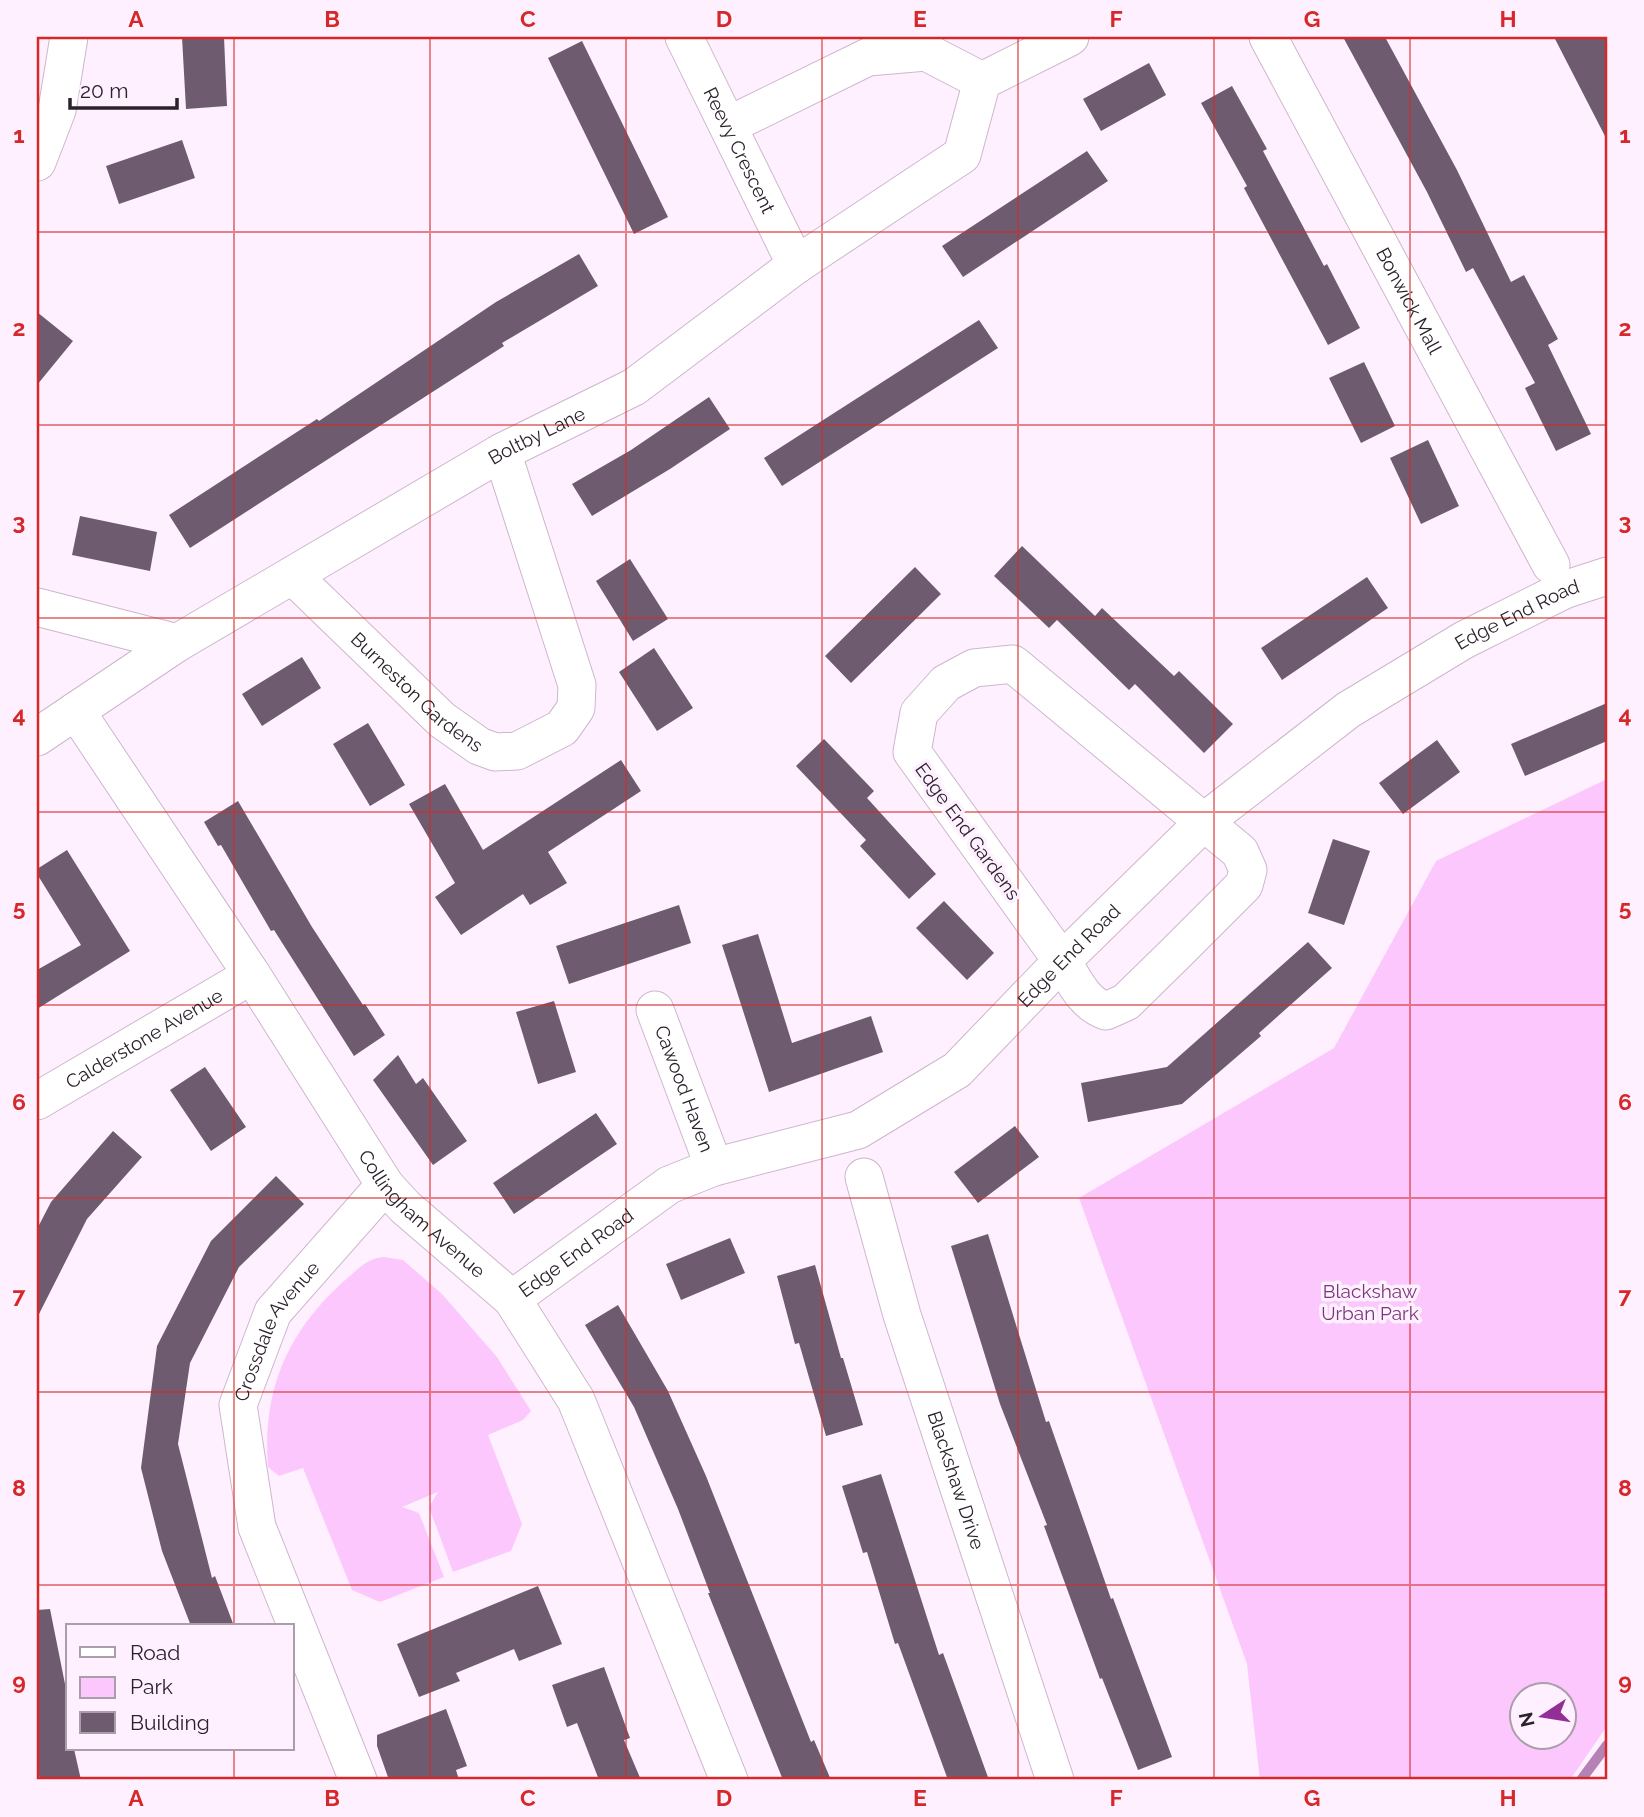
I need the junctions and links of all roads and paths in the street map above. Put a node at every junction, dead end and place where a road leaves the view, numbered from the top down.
1 (69, 37) edge
2 (684, 37) edge
3 (1070, 37) edge
4 (1268, 37) edge
5 (982, 81) junction
6 (729, 125) junction
7 (37, 162) edge
8 (796, 265) junction
9 (502, 452) junction
10 (1551, 565) dead end
11 (293, 576) junction
12 (1607, 576) edge
13 (37, 607) edge
14 (177, 643) junction
15 (76, 711) junction
16 (37, 737) edge
17 (1205, 821) junction
18 (1062, 961) junction
19 (252, 975) junction
20 (655, 1010) dead end
21 (37, 1101) edge
22 (714, 1167) junction
23 (864, 1177) dead end
24 (385, 1185) junction
25 (512, 1299) junction
26 (358, 1780) edge
27 (729, 1780) edge
28 (1055, 1780) edge

1 - 7 street
2 - 6 street, Reevy Crescent
3 - 5 street
4 - 10 street, Bonwick Mall
5 - 6 street
5 - 8 street, Boltby Lane
6 - 8 street, Reevy Crescent
8 - 9 street, Boltby Lane
9 - 11 street, Boltby Lane
9 - 11 street, Burneston Gardens
11 - 14 street, Boltby Lane
12 - 17 street, Edge End Road
13 - 14 street
14 - 15 street, Boltby Lane
15 - 16 street, Boltby Lane
15 - 19 street, Collingham Avenue
17 - 18 street, Edge End Road
17 - 18 street, Edge End Gardens
17 - 18 street, Edge End Gardens
18 - 22 street, Edge End Road
19 - 21 street, Calderstone Avenue
19 - 24 street, Collingham Avenue
20 - 22 street, Cawood Haven
22 - 25 street, Edge End Road
23 - 28 street, Blackshaw Drive
24 - 25 street, Collingham Avenue
24 - 26 street, Crossdale Avenue
25 - 27 street, Collingham Avenue

